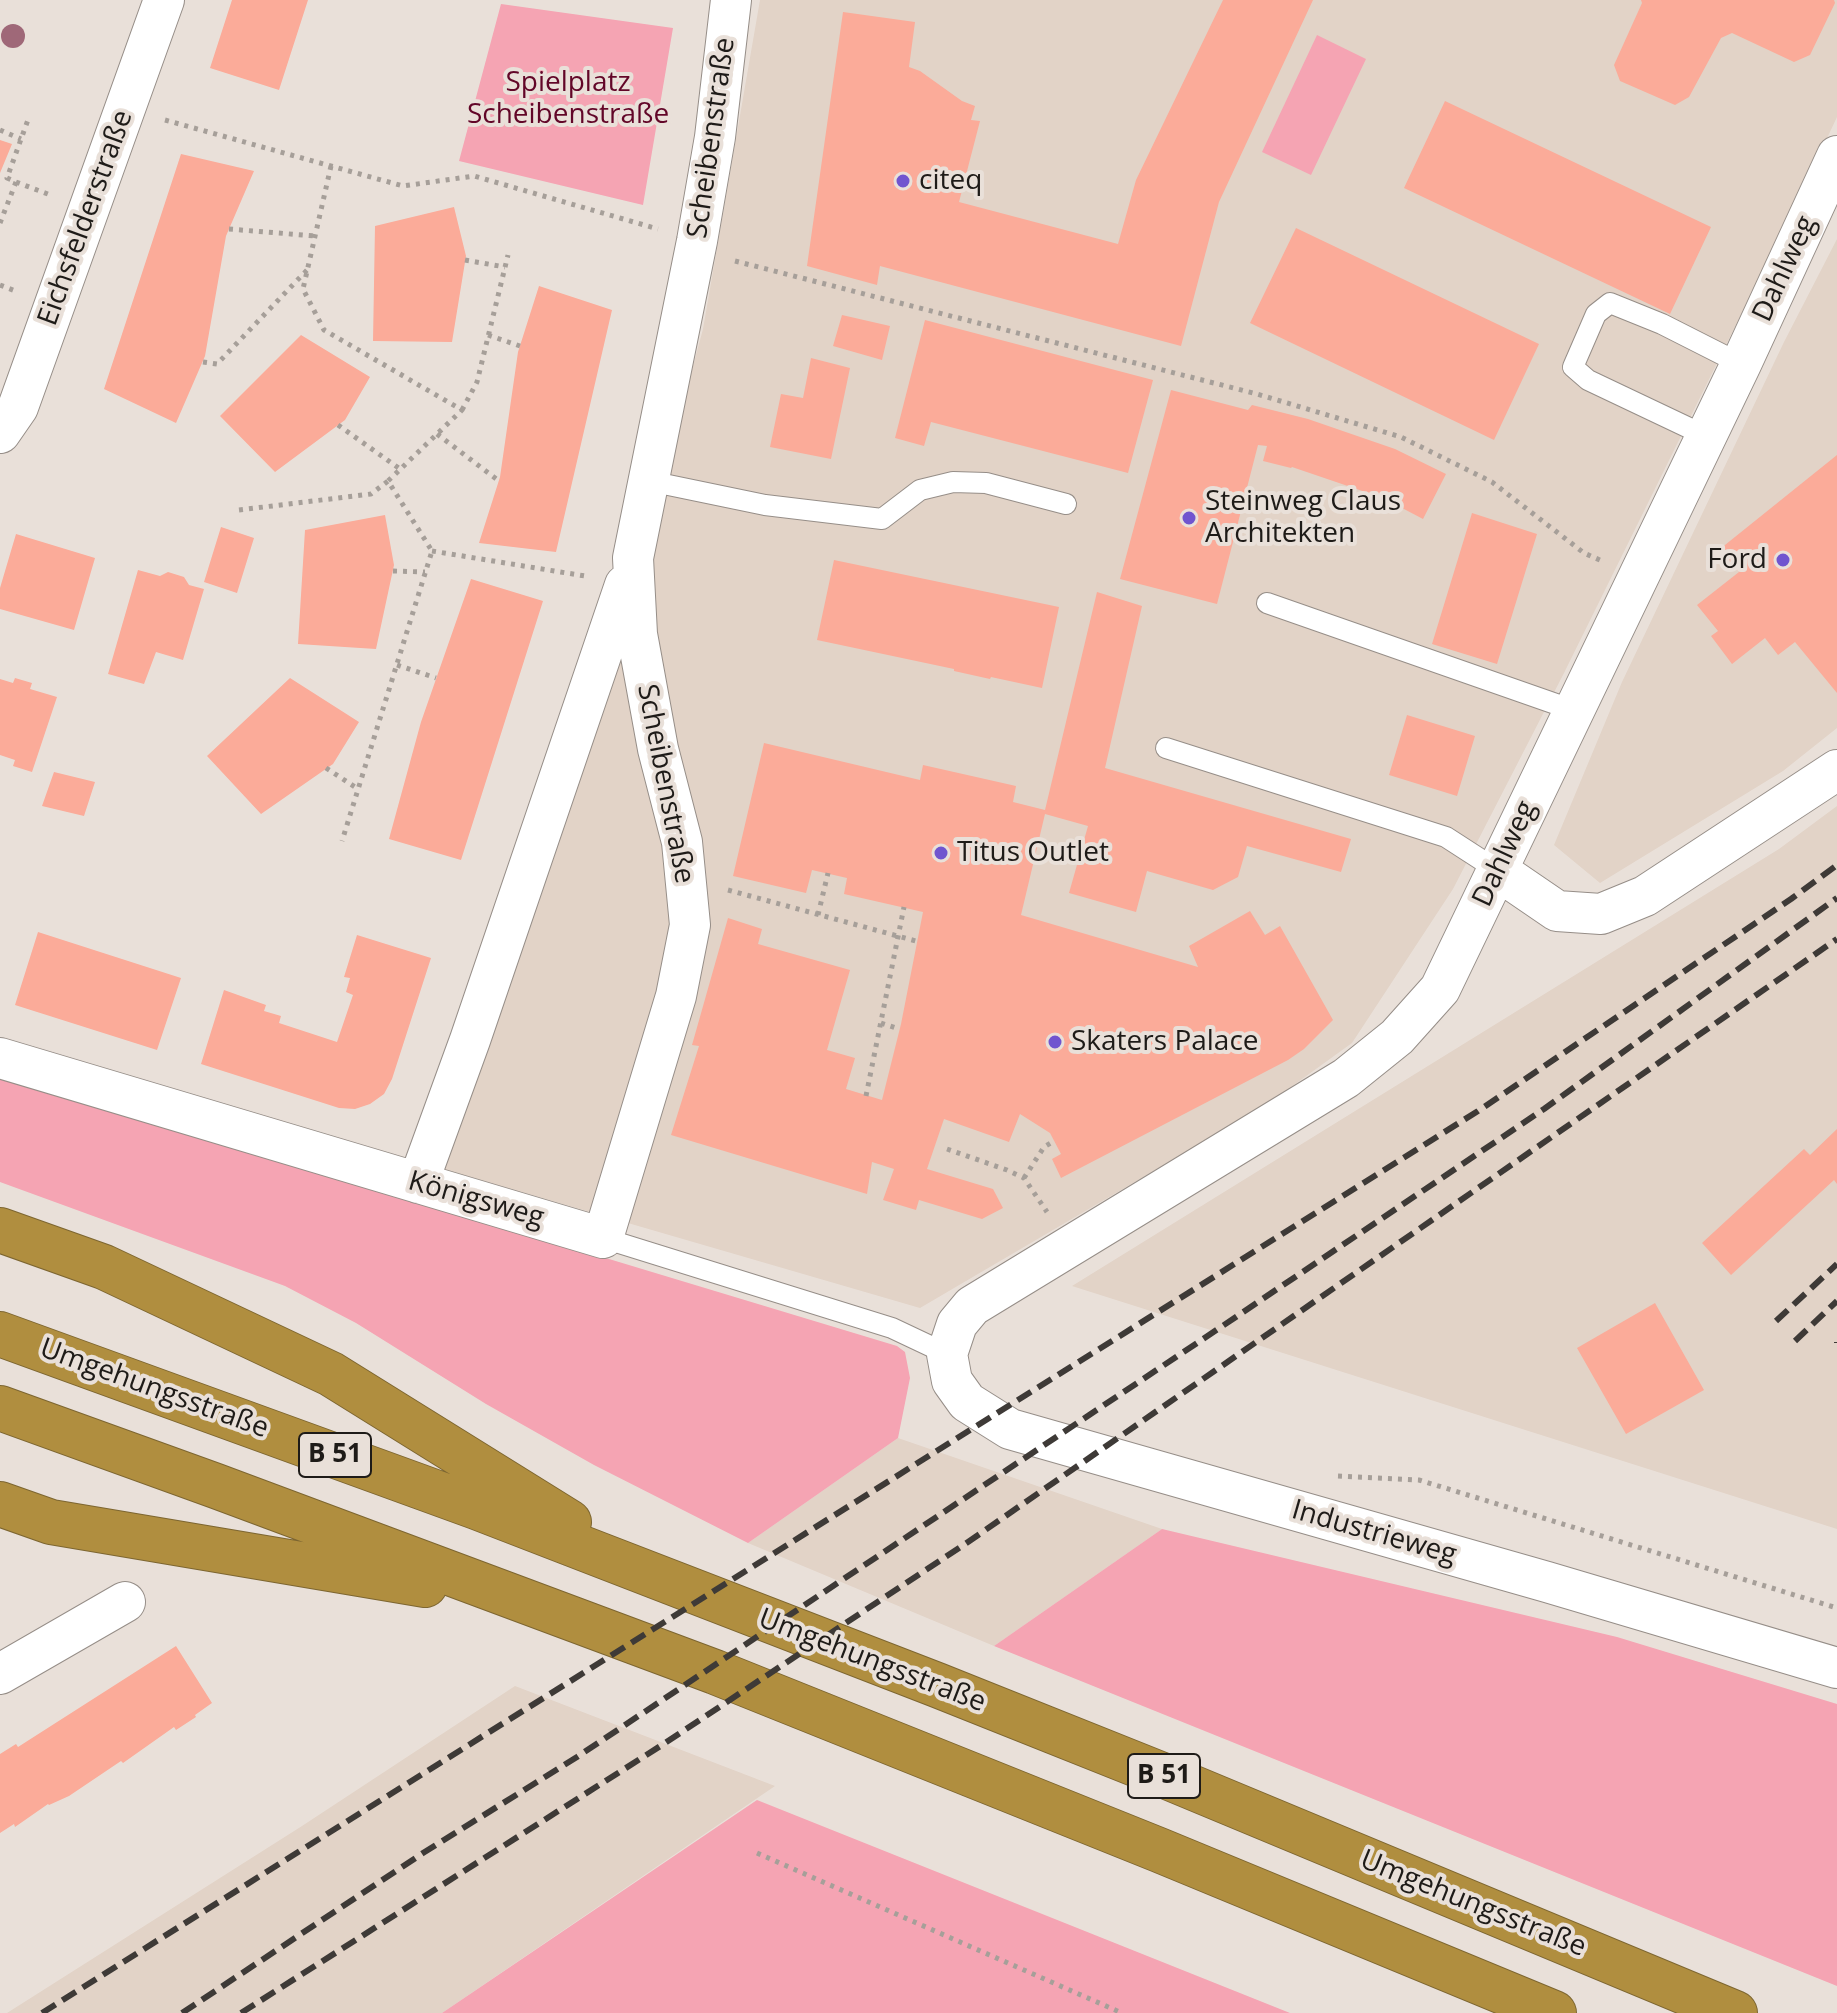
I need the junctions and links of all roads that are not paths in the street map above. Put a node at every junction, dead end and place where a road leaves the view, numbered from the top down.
1 (164, 0) edge
2 (731, 0) edge
3 (1837, 156) edge
4 (1741, 364) junction
5 (0, 433) edge
6 (1706, 436) junction
7 (649, 481) junction
8 (1066, 504) dead end
9 (629, 571) junction
10 (1267, 603) dead end
11 (1573, 710) junction
12 (1166, 748) dead end
13 (1837, 770) edge
14 (1497, 870) junction
15 (0, 1058) edge
16 (418, 1183) junction
17 (0, 1230) edge
18 (603, 1238) junction
19 (0, 1334) edge
20 (947, 1354) junction
21 (0, 1408) edge
22 (0, 1504) edge
23 (667, 1583) junction
24 (125, 1602) dead end
25 (528, 1602) junction
26 (1837, 1668) edge
27 (0, 1674) edge
28 (1554, 2013) edge
29 (1735, 2013) edge

1 - 5 street, Eichsfelderstraße
2 - 7 street, Scheibenstraße
3 - 4 street, Dahlweg
4 - 6 street, Dahlweg
4 - 6 lane
6 - 11 street, Dahlweg
7 - 8 lane
7 - 9 street, Scheibenstraße
9 - 16 street, Scheibenstraße
9 - 18 street, Scheibenstraße
10 - 11 lane
11 - 14 street, Dahlweg
12 - 14 lane
13 - 14 street
14 - 20 street, Dahlweg
15 - 16 street, Königsweg
16 - 18 street, Königsweg
17 - 23 highway
18 - 20 lane, Königsweg
19 - 23 highway, Umgehungsstraße / B 51
20 - 26 street, Industrieweg
21 - 25 highway, B 51
22 - 25 highway
23 - 29 highway, Umgehungsstraße / B 51
24 - 27 street
25 - 28 highway, B 51

